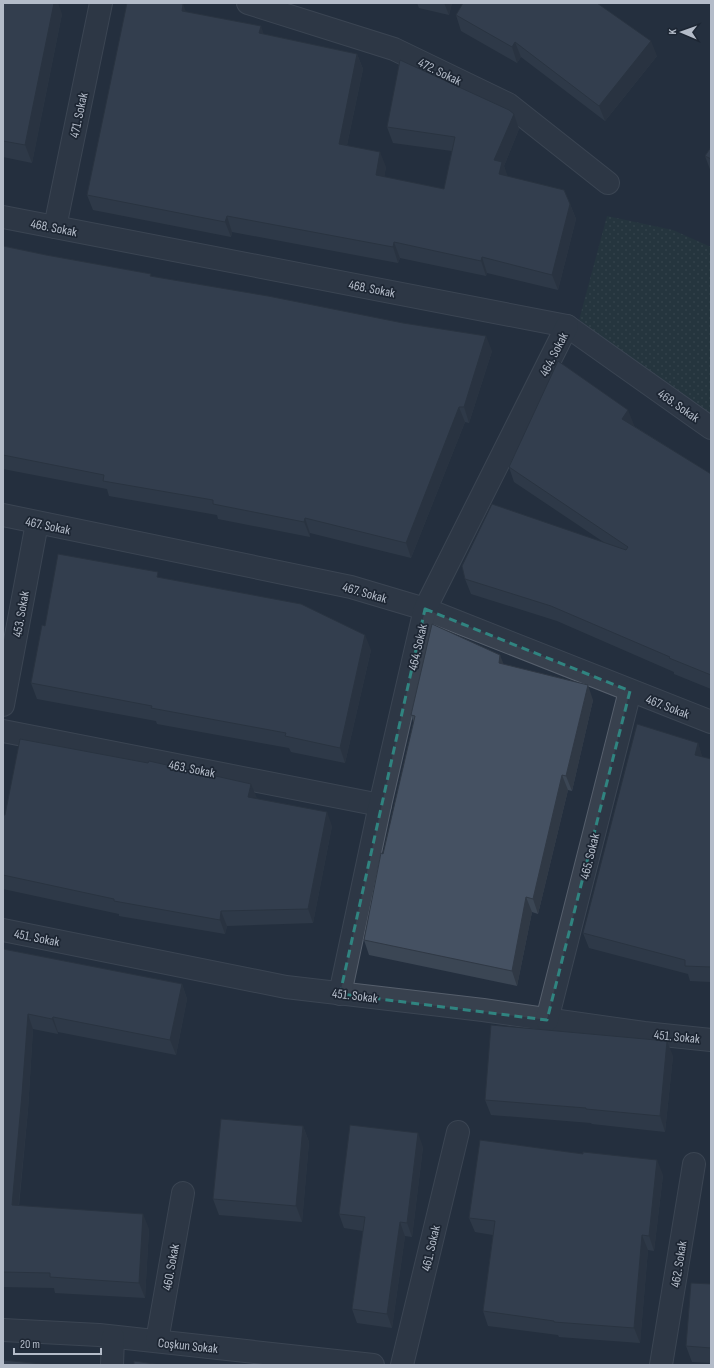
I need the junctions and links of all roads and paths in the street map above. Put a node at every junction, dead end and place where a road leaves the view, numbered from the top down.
1 (101, 3) edge
2 (248, 3) edge
3 (608, 183) dead end
4 (3, 217) edge
5 (55, 227) junction
6 (567, 326) junction
7 (711, 428) edge
8 (3, 515) edge
9 (36, 523) junction
10 (425, 610) junction
11 (630, 691) junction
12 (3, 706) edge
13 (711, 722) edge
14 (3, 731) edge
15 (380, 805) junction
16 (3, 930) edge
17 (340, 994) junction
18 (547, 1020) junction
19 (711, 1040) edge
20 (458, 1132) dead end
21 (694, 1164) dead end
22 (183, 1193) dead end
23 (3, 1330) edge
24 (113, 1337) junction
25 (157, 1341) junction
26 (112, 1365) edge
27 (373, 1365) edge
28 (402, 1365) edge
29 (661, 1365) edge

1 - 5 street, 471. Sokak
2 - 3 street, 472. Sokak
4 - 5 street, 468. Sokak
5 - 6 street, 468. Sokak
6 - 7 street, 468. Sokak
6 - 10 street, 464. Sokak
8 - 9 street, 467. Sokak
9 - 10 street, 467. Sokak
9 - 12 street, 453. Sokak
10 - 11 street, 467. Sokak
10 - 15 street, 464. Sokak
11 - 13 street, 467. Sokak
11 - 18 street, 465. Sokak
14 - 15 street, 463. Sokak
15 - 17 street, 464. Sokak
16 - 17 street, 451. Sokak
17 - 18 street, 451. Sokak
18 - 19 street, 451. Sokak
20 - 28 street, 461. Sokak
21 - 29 street, 462. Sokak
22 - 25 street, 460. Sokak
23 - 24 street, Coşkun Sokak
24 - 25 street, Coşkun Sokak
24 - 26 street
25 - 27 street, Coşkun Sokak

